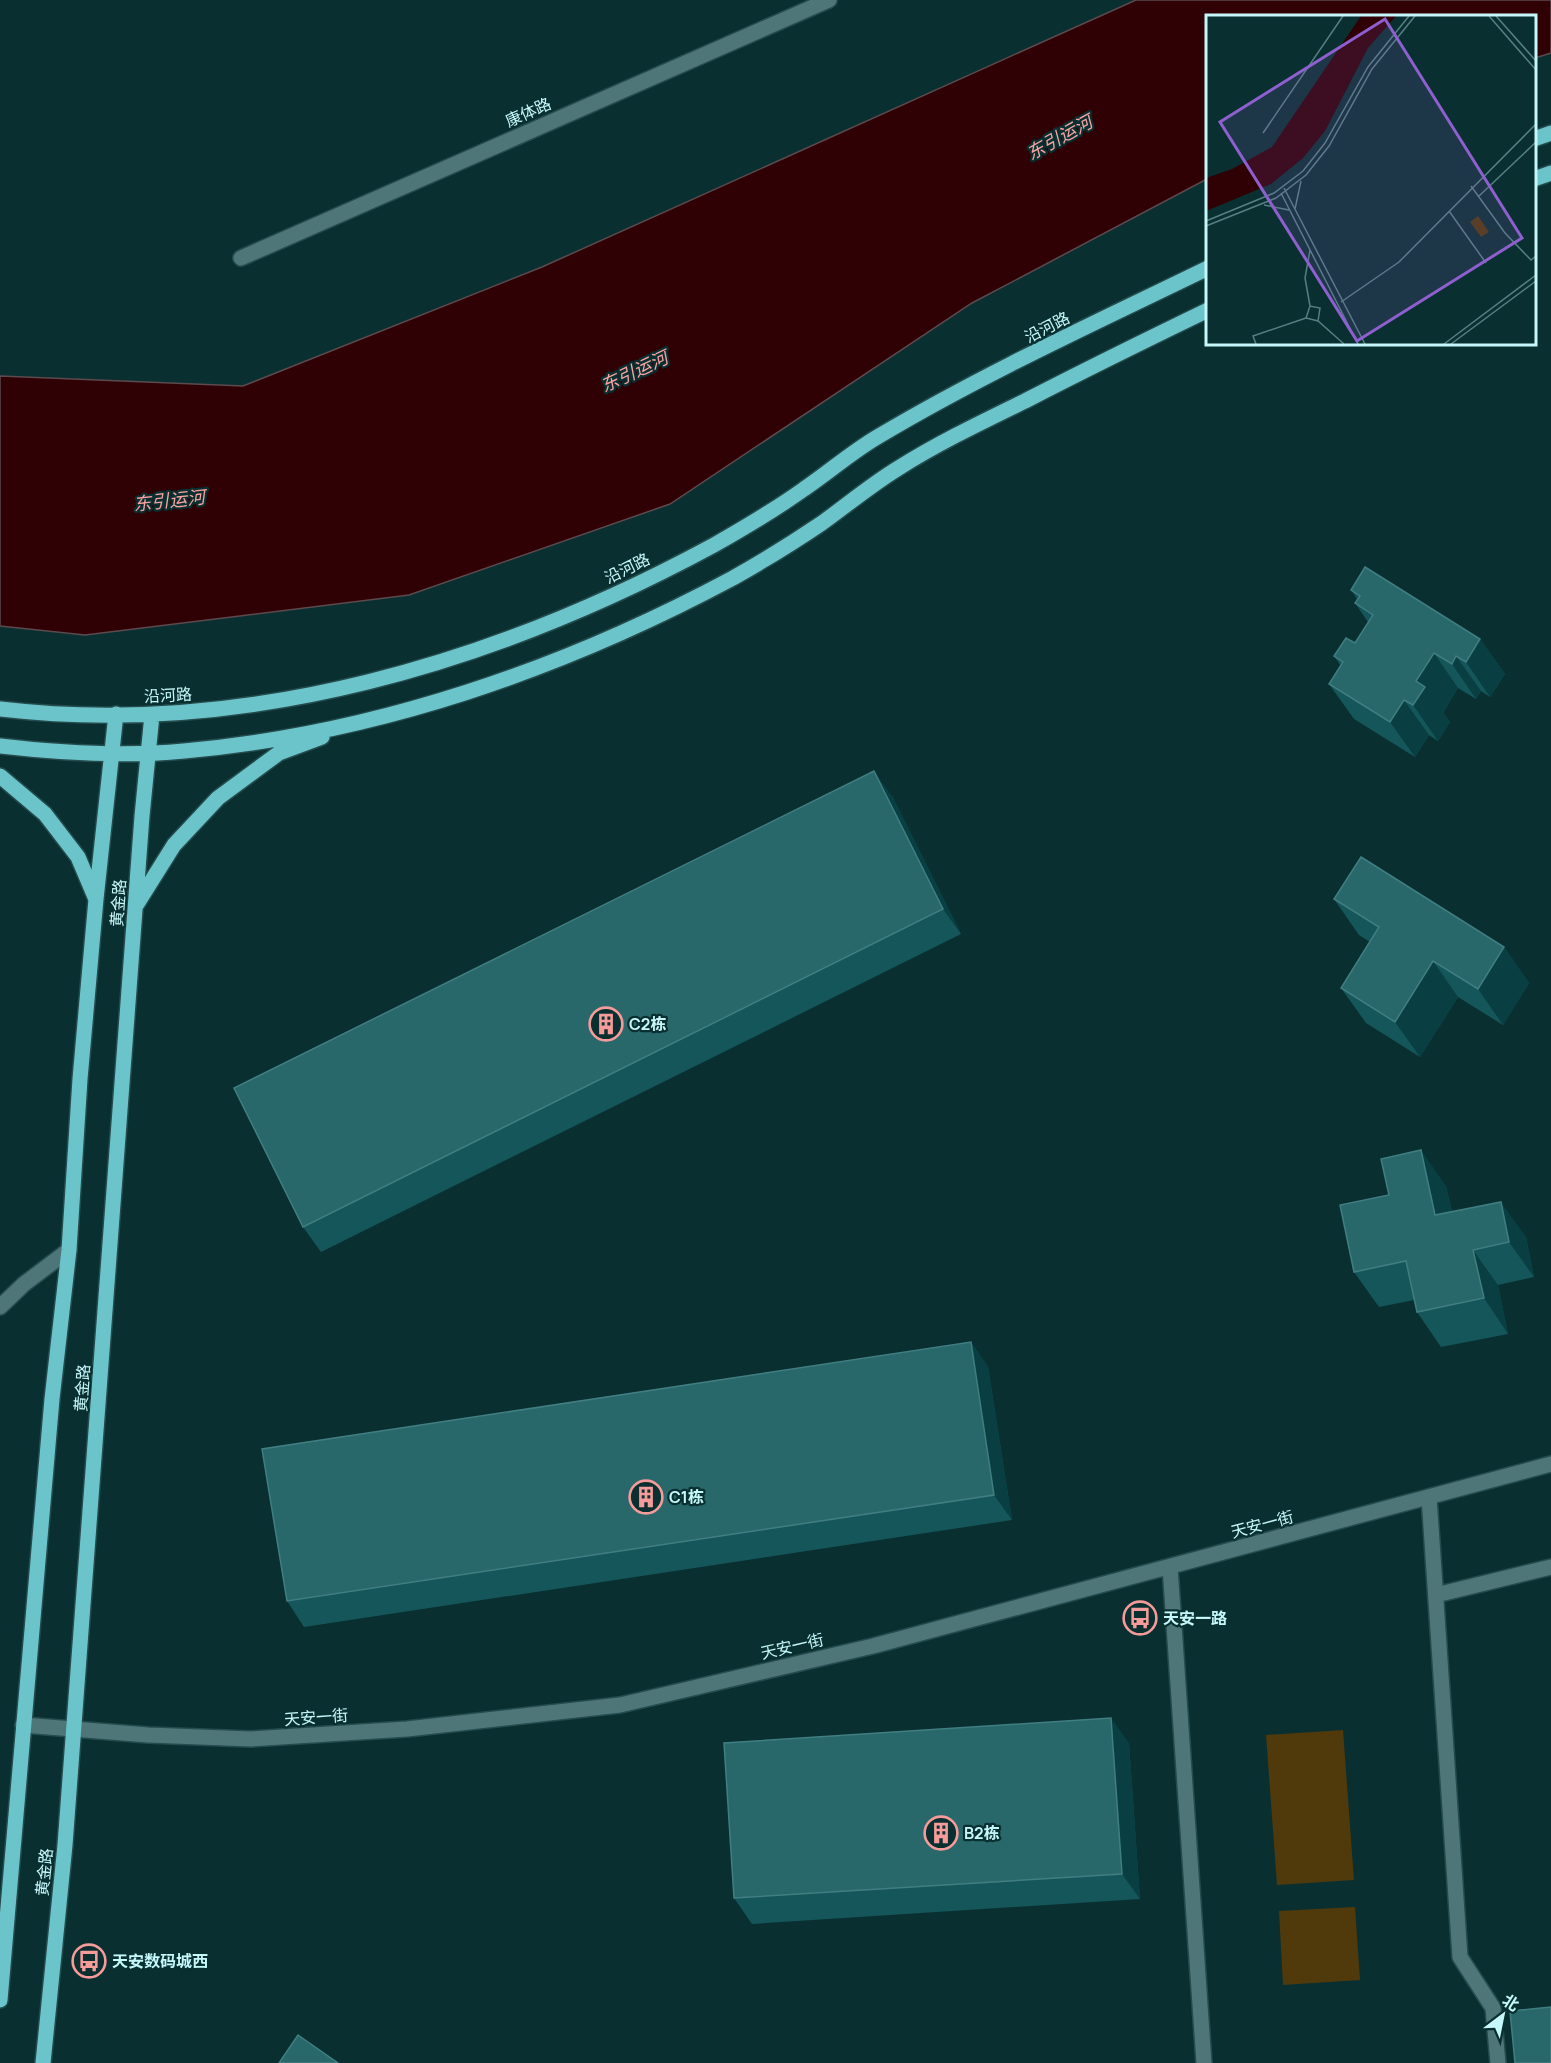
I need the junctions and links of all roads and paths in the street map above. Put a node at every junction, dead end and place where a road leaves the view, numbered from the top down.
1 (829, 0) edge
2 (1551, 134) edge
3 (1536, 138) edge
4 (1551, 173) edge
5 (1536, 178) edge
6 (241, 258) dead end
7 (1206, 269) edge
8 (1206, 311) edge
9 (0, 709) edge
10 (116, 714) junction
11 (152, 715) junction
12 (361, 722) junction
13 (0, 746) edge
14 (111, 753) junction
15 (148, 753) junction
16 (0, 776) edge
17 (96, 899) junction
18 (136, 906) junction
19 (69, 1250) junction
20 (0, 1307) edge
21 (1551, 1464) edge
22 (1429, 1497) junction
23 (1170, 1567) junction
24 (1551, 1568) edge
25 (1436, 1595) junction
26 (23, 1725) junction
27 (74, 1729) junction
28 (0, 2000) edge
29 (43, 2063) edge
30 (1204, 2063) edge
31 (1498, 2063) edge

1 - 6 street, 康体路
2 - 3 main road
4 - 5 main road
7 - 11 main road, 沿河路
8 - 12 main road
9 - 10 main road, 沿河路
10 - 11 main road, 沿河路
10 - 14 main road, 黄金路
11 - 15 main road, 黄金路
12 - 15 main road
12 - 18 main road
13 - 14 main road
14 - 15 main road
14 - 17 main road, 黄金路
15 - 18 main road, 黄金路
16 - 17 main road
17 - 19 main road, 黄金路
18 - 27 main road, 黄金路
19 - 20 street
19 - 26 main road, 黄金路
21 - 22 street, 天安一街
22 - 23 street, 天安一街
22 - 25 street
23 - 27 street, 天安一街
23 - 30 street
24 - 25 street
25 - 31 street
26 - 27 street, 天安一街
26 - 28 main road, 黄金路
27 - 29 main road, 黄金路

